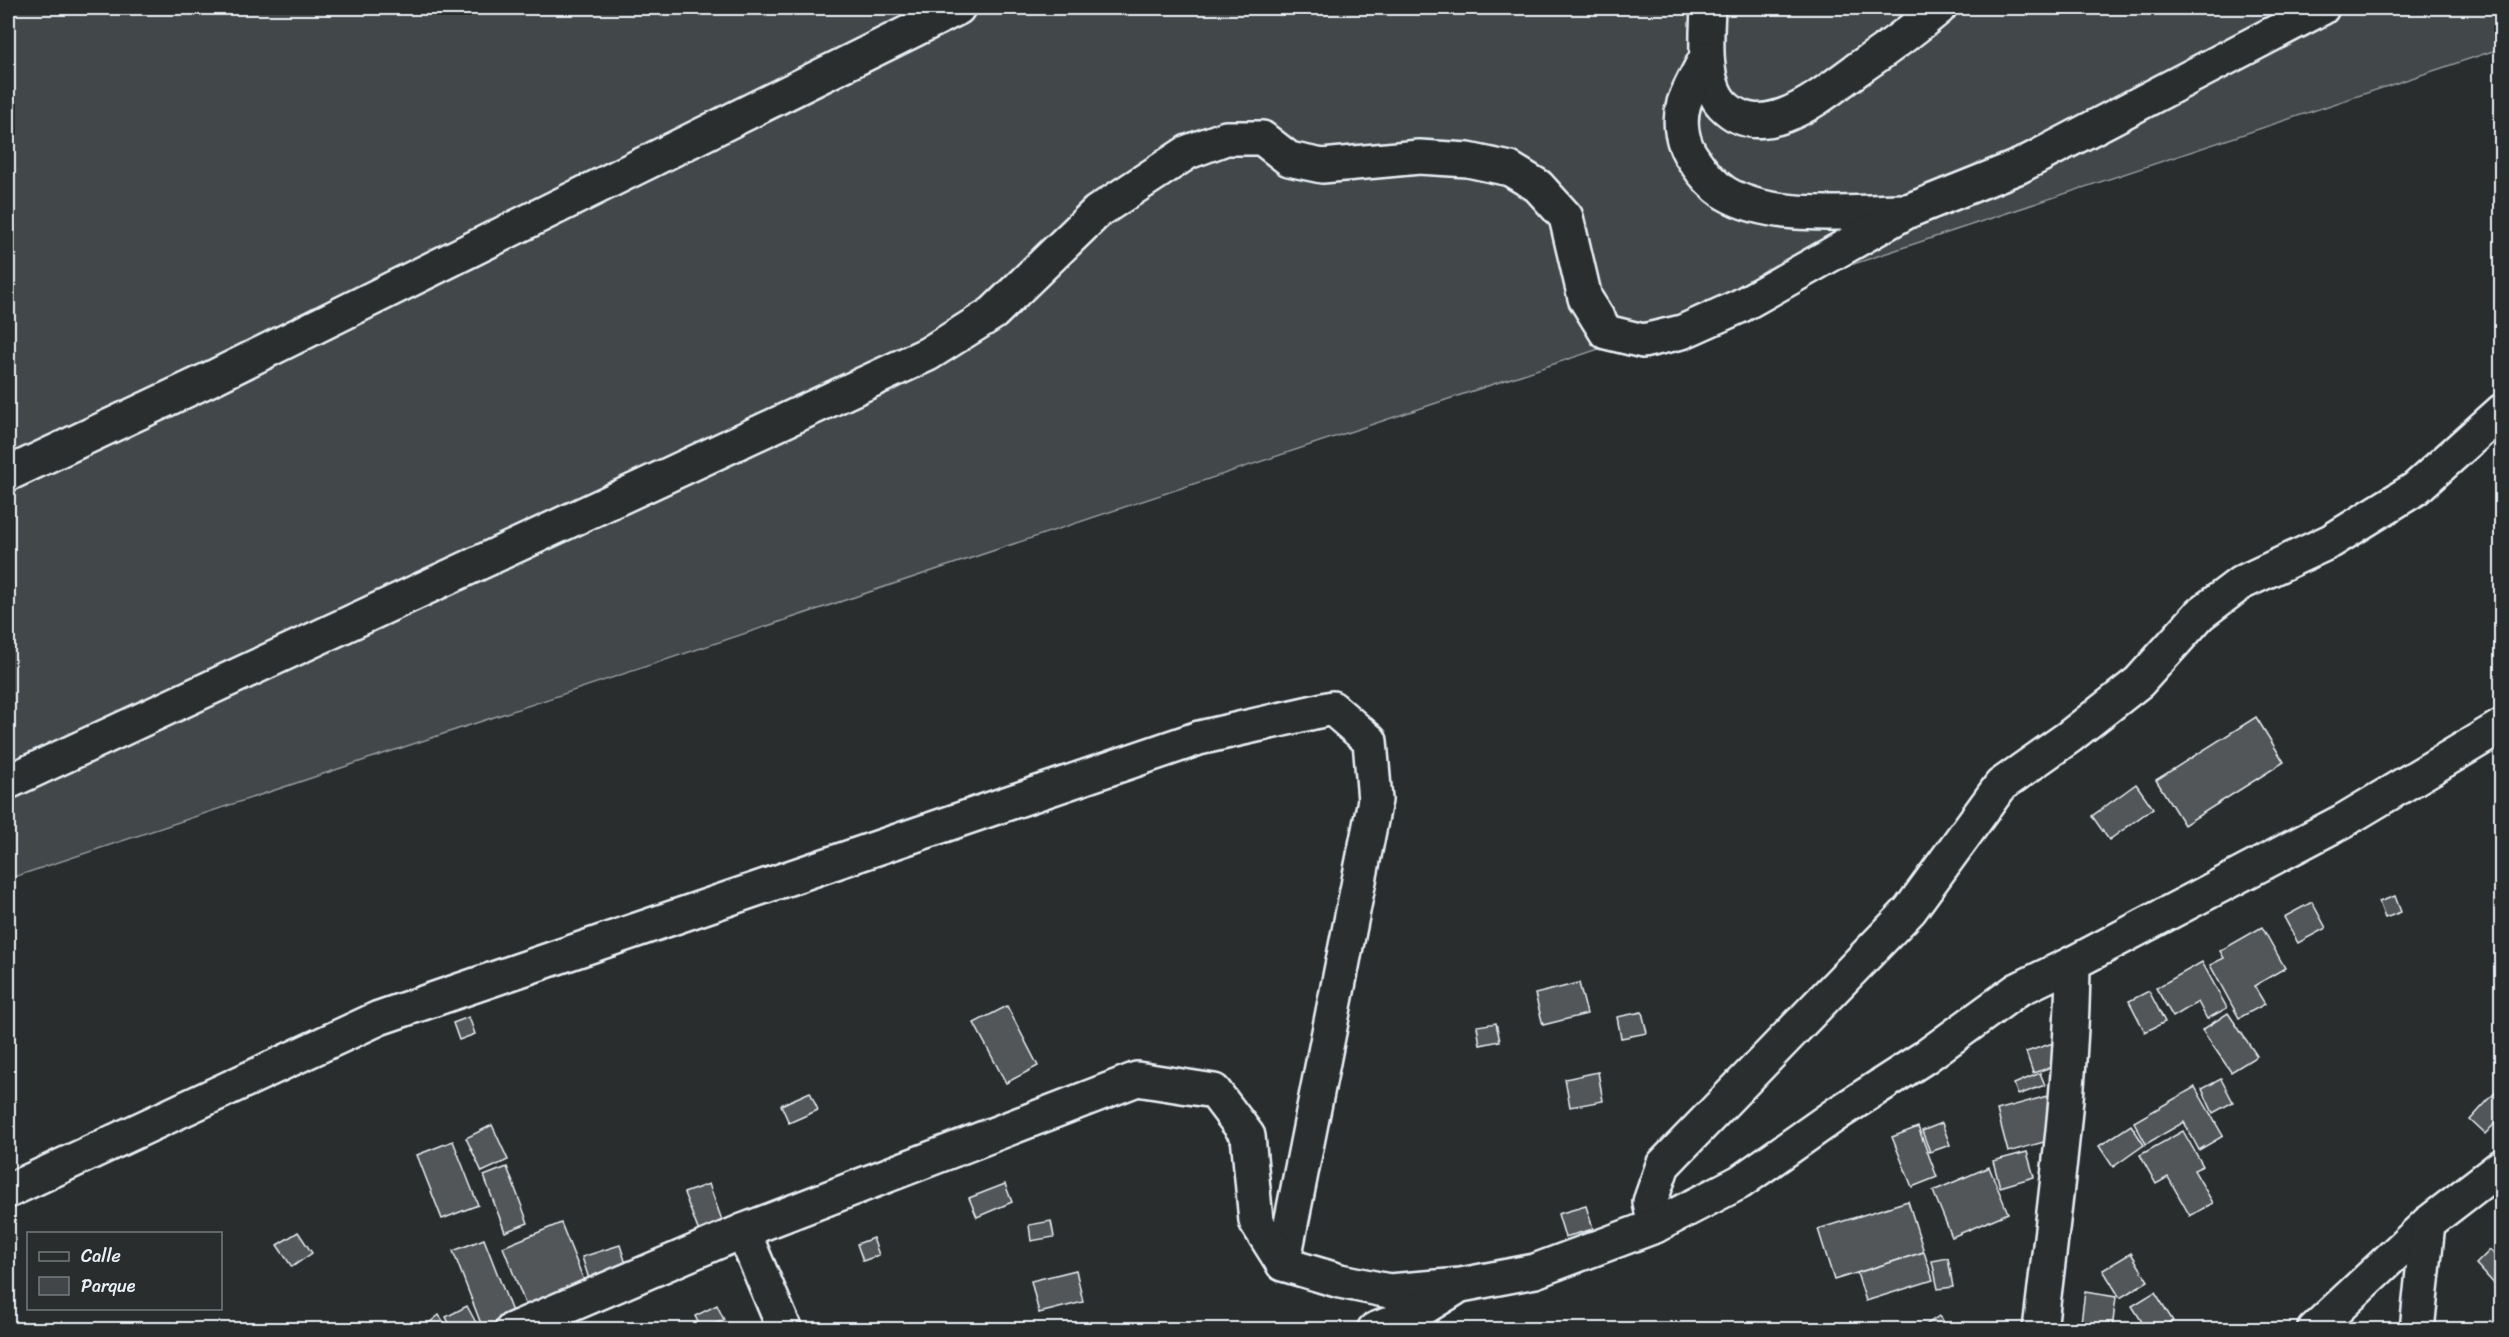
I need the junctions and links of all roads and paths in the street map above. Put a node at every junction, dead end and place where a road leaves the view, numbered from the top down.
1 (958, 8) edge
2 (1708, 8) edge
3 (1939, 8) edge
4 (2322, 8) edge
5 (1706, 58) junction
6 (1908, 211) junction
7 (2502, 411) edge
8 (8, 474) edge
9 (2502, 726) edge
10 (8, 782) edge
11 (2073, 963) junction
12 (2502, 1166) edge
13 (8, 1191) edge
14 (2428, 1223) junction
15 (1655, 1226) junction
16 (743, 1231) junction
17 (1283, 1264) junction
18 (1461, 1285) junction
19 (2320, 1326) edge
20 (512, 1329) edge
21 (785, 1329) edge
22 (1374, 1329) edge
23 (2040, 1329) edge
24 (2417, 1329) edge

1 - 8 street
2 - 5 street
3 - 5 street
4 - 6 street
5 - 6 street
6 - 10 street
7 - 15 street
9 - 11 street
11 - 15 street
11 - 23 street
12 - 14 street
13 - 17 street
14 - 19 street
14 - 24 street
15 - 18 street
16 - 17 street
16 - 20 street
16 - 21 street
17 - 18 street
18 - 22 street

